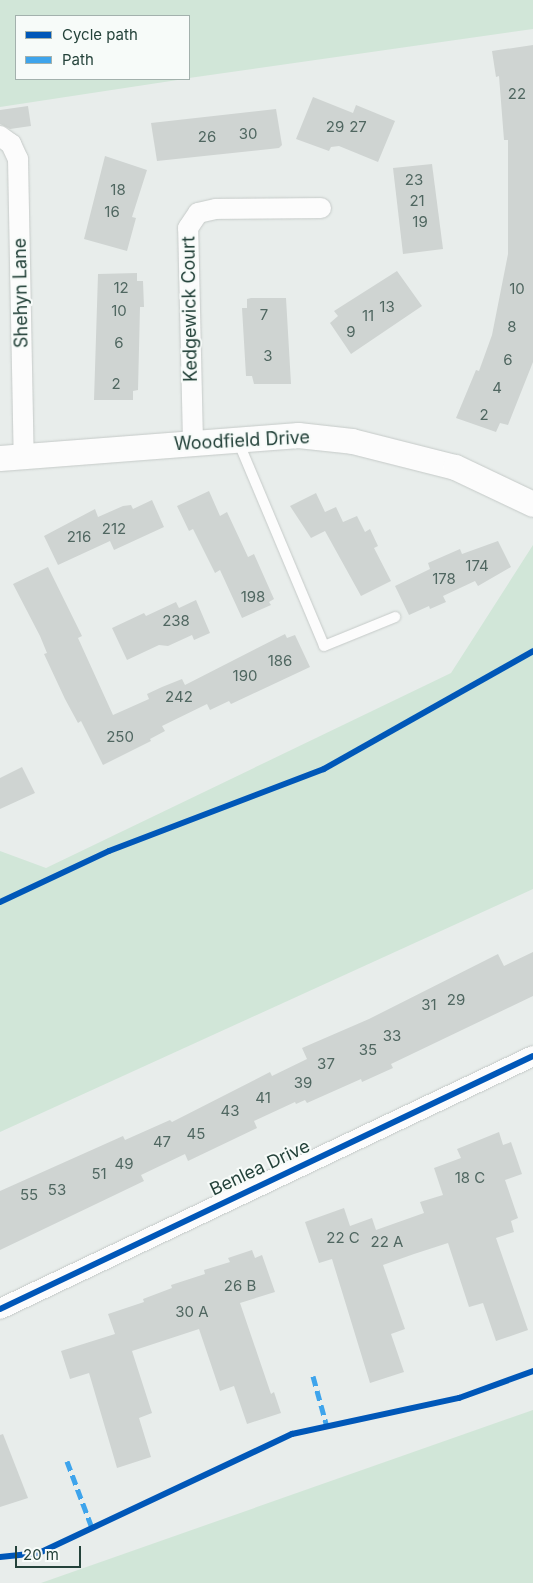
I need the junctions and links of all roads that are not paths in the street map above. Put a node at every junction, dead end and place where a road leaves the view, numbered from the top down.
1 (0, 136) edge
2 (321, 208) dead end
3 (236, 438) junction
4 (193, 442) junction
5 (12, 458) edge
6 (531, 497) edge
7 (395, 616) dead end
8 (533, 1056) edge
9 (0, 1309) edge

1 - 5 street, Shehyn Lane
2 - 4 street, Kedgewick Court
3 - 4 street, Woodfield Drive
3 - 6 street, Woodfield Drive
3 - 7 lane
4 - 5 street, Woodfield Drive
8 - 9 street, Benlea Drive

